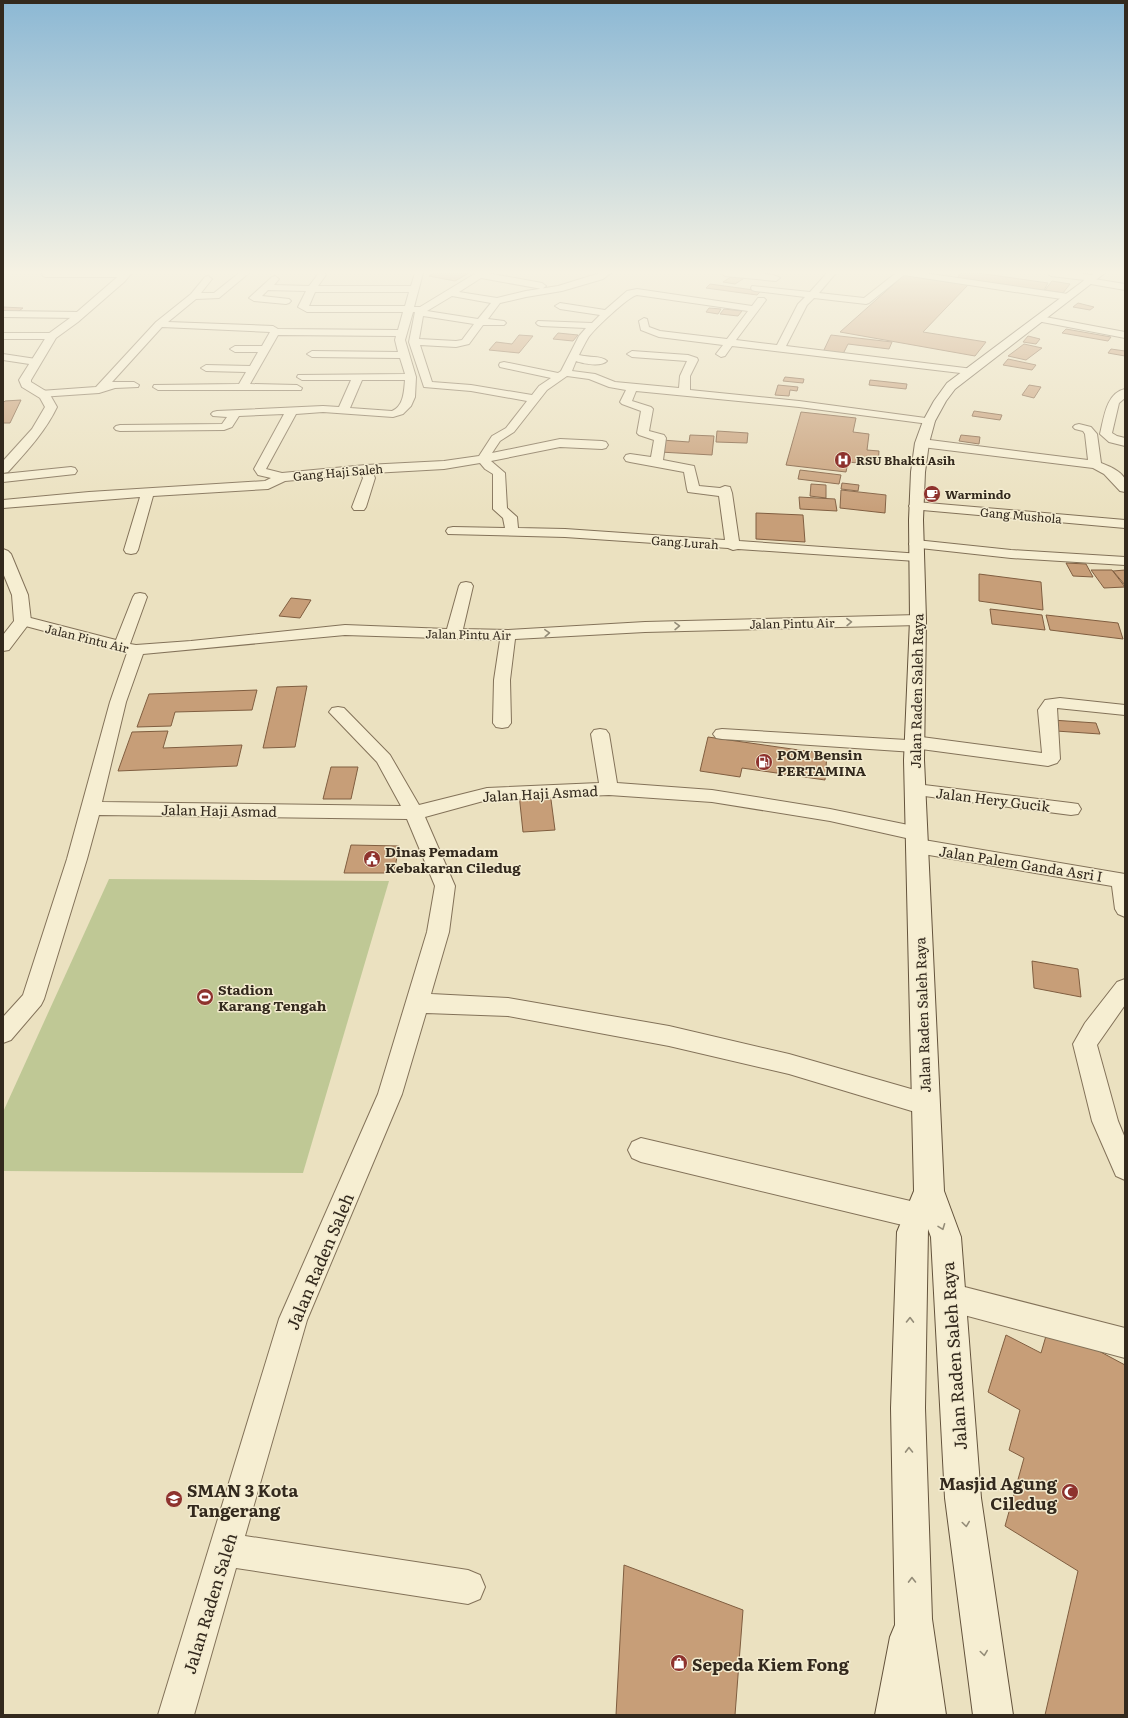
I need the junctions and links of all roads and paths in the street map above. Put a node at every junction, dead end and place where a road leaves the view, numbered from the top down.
1 (41, 353) edge
2 (132, 353) edge
3 (263, 353) edge
4 (418, 353) edge
5 (575, 353) edge
6 (829, 353) edge
7 (993, 353) edge
8 (312, 354) joint
9 (404, 354) joint
10 (632, 354) dead end
11 (573, 356) junction
12 (3, 357) edge
13 (36, 362) junction
14 (504, 364) dead end
15 (206, 368) dead end
16 (254, 369) junction
17 (969, 371) junction
18 (563, 375) junction
19 (591, 376) junction
20 (302, 377) junction
21 (358, 377) junction
22 (411, 377) junction
23 (608, 384) junction
24 (134, 385) dead end
25 (158, 387) dead end
26 (243, 387) junction
27 (632, 387) junction
28 (297, 388) junction
29 (99, 390) junction
30 (684, 392) junction
31 (1125, 392) edge
32 (40, 394) junction
33 (602, 394) dead end
34 (534, 399) junction
35 (289, 410) junction
36 (343, 410) junction
37 (217, 414) dead end
38 (235, 414) junction
39 (929, 420) junction
40 (1078, 427) dead end
41 (120, 428) dead end
42 (1125, 442) edge
43 (922, 443) junction
44 (602, 445) dead end
45 (483, 458) junction
46 (630, 458) dead end
47 (656, 462) junction
48 (1095, 465) junction
49 (3, 469) edge
50 (366, 469) junction
51 (71, 471) dead end
52 (282, 477) junction
53 (3, 478) edge
54 (1125, 488) edge
55 (147, 492) junction
56 (3, 504) edge
57 (916, 506) junction
58 (359, 507) dead end
59 (1125, 524) edge
60 (453, 530) dead end
61 (509, 536) junction
62 (733, 546) junction
63 (131, 550) dead end
64 (916, 551) junction
65 (3, 554) edge
66 (1125, 561) edge
67 (466, 586) dead end
68 (140, 597) dead end
69 (918, 620) junction
70 (23, 621) junction
71 (454, 634) junction
72 (508, 635) junction
73 (3, 646) edge
74 (129, 649) junction
75 (1125, 710) edge
76 (338, 712) dead end
77 (502, 723) dead end
78 (600, 734) dead end
79 (722, 734) dead end
80 (914, 744) junction
81 (609, 789) junction
82 (916, 790) junction
83 (91, 808) junction
84 (1070, 809) dead end
85 (414, 813) junction
86 (916, 840) junction
87 (1123, 880) edge
88 (1125, 909) edge
89 (1125, 988) edge
90 (417, 1003) junction
91 (3, 1033) edge
92 (924, 1104) junction
93 (641, 1150) dead end
94 (1125, 1168) edge
95 (924, 1203) junction
96 (950, 1297) junction
97 (1125, 1343) edge
98 (226, 1550) junction
99 (468, 1588) dead end
100 (913, 1619) junction
101 (995, 1706) edge
102 (176, 1715) edge
103 (895, 1715) edge
104 (926, 1715) edge

1 - 13 main road
2 - 29 street
3 - 16 street
4 - 34 street
5 - 11 street
6 - 17 street
7 - 17 main road, Jalan Raden Saleh Raya
8 - 9 street
8 - 20 street
9 - 22 street
10 - 30 street
11 - 18 street
11 - 19 street
12 - 13 street
13 - 32 main road
14 - 18 street
15 - 16 street
16 - 26 street
17 - 39 main road, Jalan Raden Saleh Raya
18 - 19 street
18 - 34 street
19 - 23 street
20 - 21 street
20 - 28 street
21 - 22 street
21 - 36 street
22 - 36 street
23 - 27 street
23 - 33 street
24 - 29 street
25 - 26 street
26 - 28 street
27 - 30 street
27 - 47 street
28 - 35 street
29 - 32 street
30 - 39 street
31 - 42 street
32 - 49 main road
34 - 45 street
35 - 36 street
35 - 38 street
35 - 52 street
37 - 38 street
38 - 41 street
39 - 43 main road, Jalan Raden Saleh Raya
40 - 48 street
43 - 48 street
43 - 57 main road, Jalan Raden Saleh Raya
44 - 45 street, Gang Haji Saleh
45 - 50 street, Gang Haji Saleh
45 - 61 street
46 - 47 street
47 - 62 street
48 - 54 street
50 - 52 street, Gang Haji Saleh
50 - 58 street
51 - 53 street
52 - 55 street, Gang Haji Saleh
55 - 56 street, Gang Haji Saleh
55 - 63 street
57 - 59 street, Gang Mushola
57 - 64 main road, Jalan Raden Saleh Raya
60 - 61 street, Gang Lurah
61 - 62 street, Gang Lurah
62 - 64 street, Gang Lurah
64 - 66 street, Gang Lurah
64 - 69 main road, Jalan Raden Saleh Raya
65 - 70 main road
67 - 71 street
68 - 74 street
72 -> 69 street, Jalan Pintu Air
69 - 80 main road, Jalan Raden Saleh Raya
70 - 73 main road
70 - 74 street, Jalan Pintu Air
71 - 72 street, Jalan Pintu Air
71 - 74 street, Jalan Pintu Air
72 - 77 street
74 - 83 street
75 - 80 street
76 - 85 street, Jalan Raden Saleh
78 - 81 street
79 - 80 street
80 - 82 main road, Jalan Raden Saleh Raya
81 - 85 street, Jalan Haji Asmad
81 - 86 street, Jalan Haji Asmad
82 - 84 street, Jalan Hery Gucik
82 - 86 main road, Jalan Raden Saleh Raya
83 - 85 street, Jalan Haji Asmad
83 - 91 street
85 - 90 street, Jalan Raden Saleh
86 - 87 street, Jalan Palem Ganda Asri I
86 - 92 main road, Jalan Raden Saleh Raya
87 - 88 street
89 - 94 street
90 - 92 street
90 - 98 street, Jalan Raden Saleh
92 - 95 main road, Jalan Raden Saleh Raya
93 - 95 street
95 -> 96 main road, Jalan Raden Saleh Raya
100 -> 95 main road, Jalan Raden Saleh Raya
96 - 97 street
96 -> 101 main road, Jalan Raden Saleh Raya
98 - 99 street
98 - 102 street, Jalan Raden Saleh
100 - 103 main road
100 - 104 main road, Jalan Raden Saleh Raya

